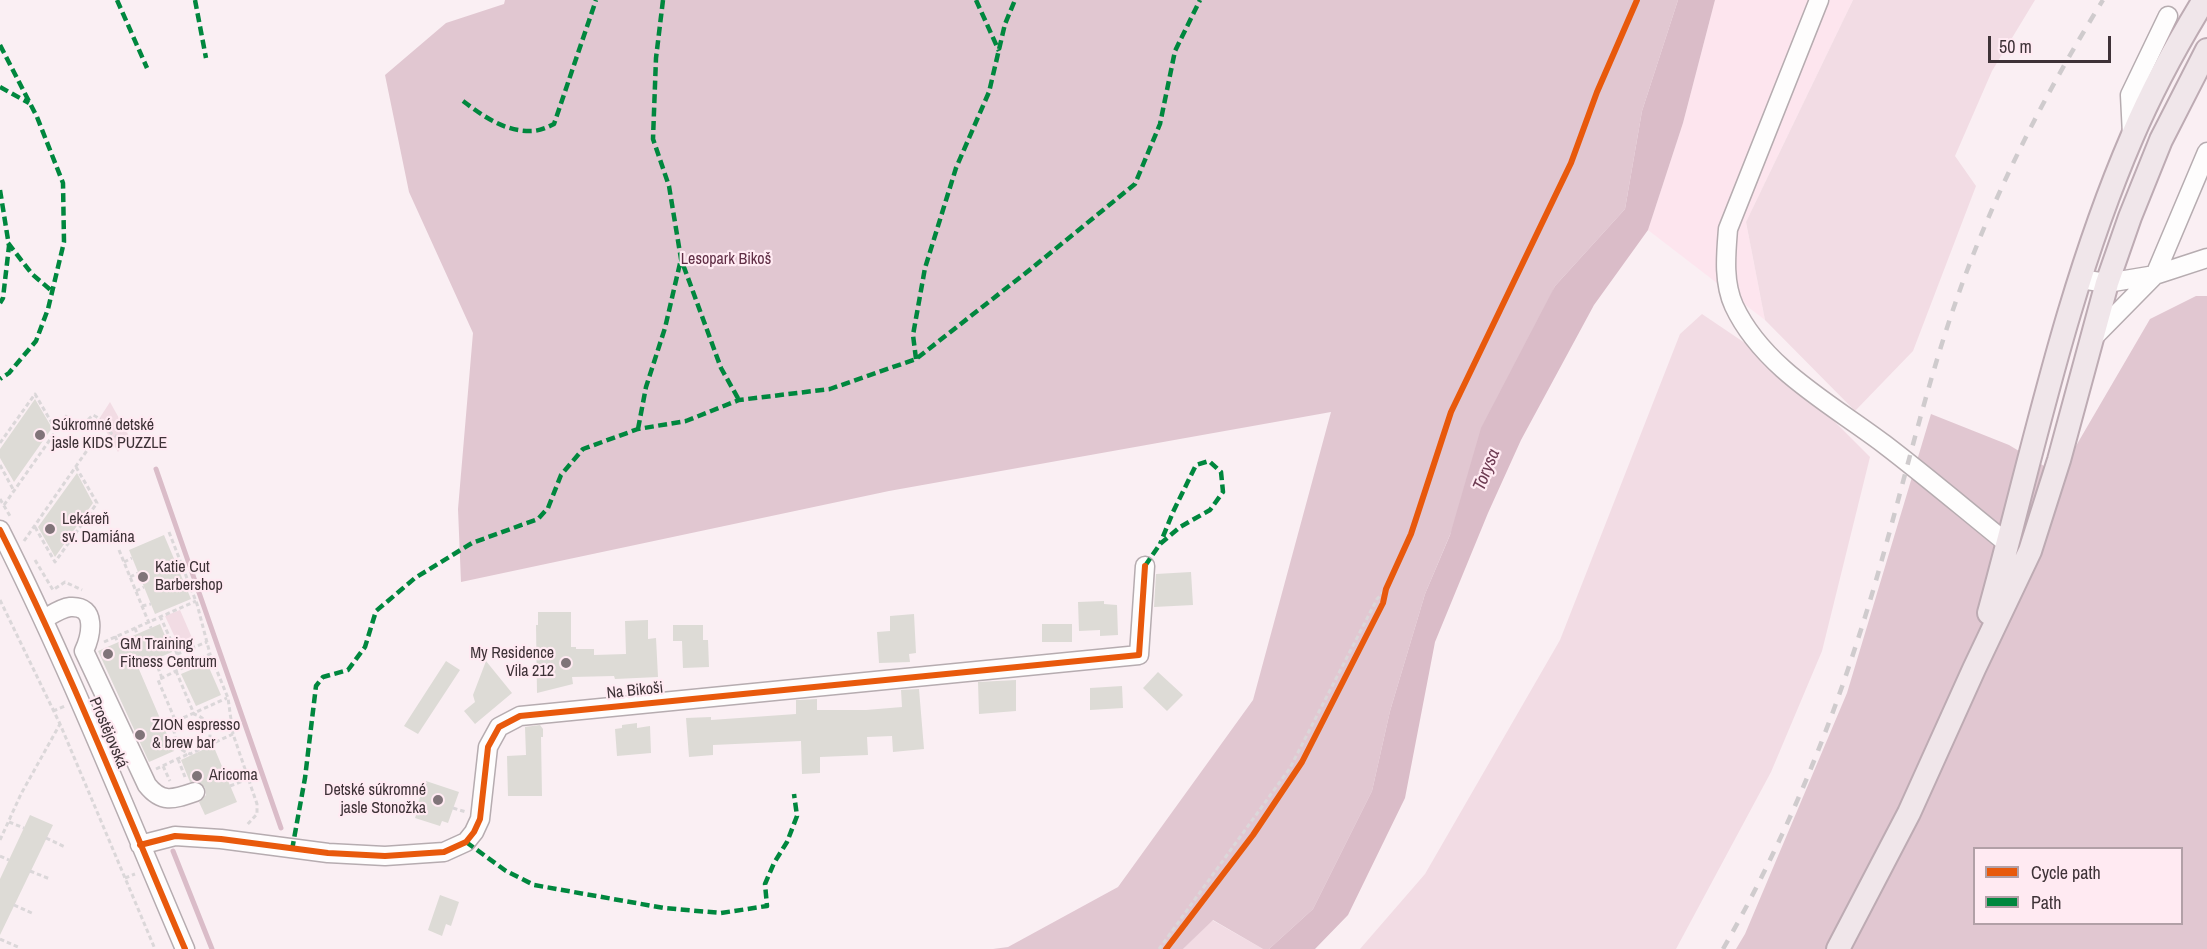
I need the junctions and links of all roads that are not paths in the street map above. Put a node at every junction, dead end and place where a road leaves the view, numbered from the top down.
1 (1819, 0) edge
2 (2204, 0) edge
3 (2168, 16) dead end
4 (2207, 50) edge
5 (2132, 137) junction
6 (2207, 152) edge
7 (2207, 258) edge
8 (2155, 275) junction
9 (2080, 279) junction
10 (2107, 283) junction
11 (2091, 341) junction
12 (0, 530) edge
13 (2008, 544) junction
14 (1145, 566) dead end
15 (44, 619) junction
16 (1974, 669) junction
17 (147, 777) junction
18 (190, 785) road end
19 (119, 794) junction
20 (140, 845) junction
21 (185, 949) edge
22 (1838, 949) edge

1 - 13 street
2 - 5 main road
3 - 5 street
4 - 10 main road
5 - 9 main road
6 - 8 street
7 - 8 street
8 - 10 street
8 - 11 street
9 - 10 street
9 - 13 main road
10 - 11 main road
11 - 16 main road
12 - 15 street, Prostějovská
13 - 16 main road
14 - 20 street, Na Bikoši
15 - 17 street, Prostějovská
15 - 19 street, Prostějovská
16 - 22 main road
17 - 18 street, Prostějovská
17 - 19 street
19 - 20 street, Prostějovská
20 - 21 street, Prostějovská

